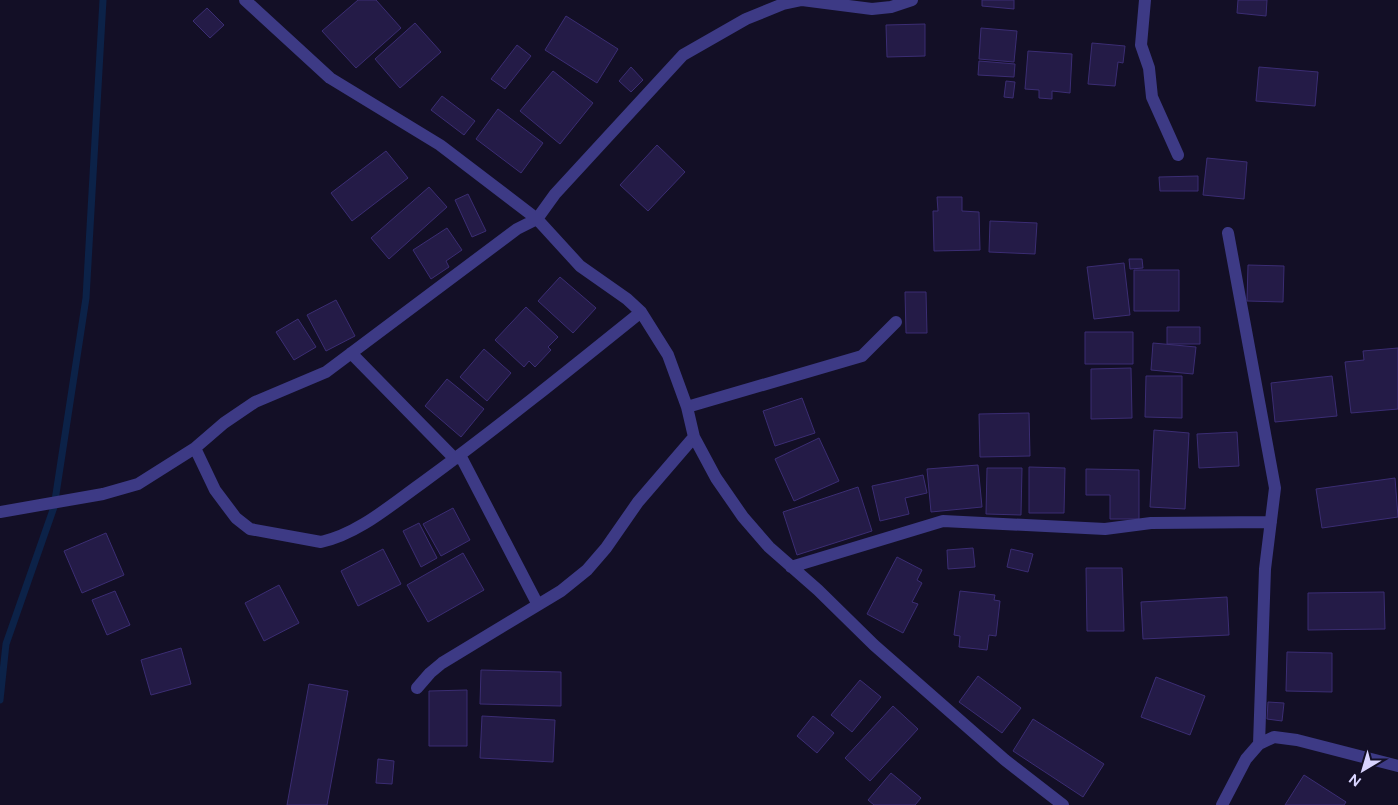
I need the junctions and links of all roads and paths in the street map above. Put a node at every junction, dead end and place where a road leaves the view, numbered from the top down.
1 (245, 0) edge
2 (802, 0) edge
3 (912, 0) edge
4 (1144, 0) edge
5 (1178, 155) dead end
6 (537, 219) junction
7 (1228, 233) dead end
8 (641, 312) junction
9 (896, 322) dead end
10 (351, 353) junction
11 (687, 407) junction
12 (694, 437) junction
13 (195, 448) junction
14 (457, 457) junction
15 (0, 512) edge
16 (1271, 522) junction
17 (791, 567) junction
18 (538, 606) junction
19 (417, 688) dead end
20 (1259, 744) junction
21 (1398, 766) edge
22 (1063, 805) edge
23 (1222, 805) edge

1 - 6 street
2 - 3 street
2 - 6 street
4 - 5 street
6 - 8 street
6 - 10 street
7 - 16 street
8 - 11 street
8 - 14 street
9 - 11 street
10 - 13 street
10 - 14 street
11 - 12 street
12 - 17 street
12 - 18 street
13 - 14 street
13 - 15 street
14 - 18 street
16 - 17 street
16 - 20 street
17 - 22 street
18 - 19 street
20 - 21 street
20 - 23 street

